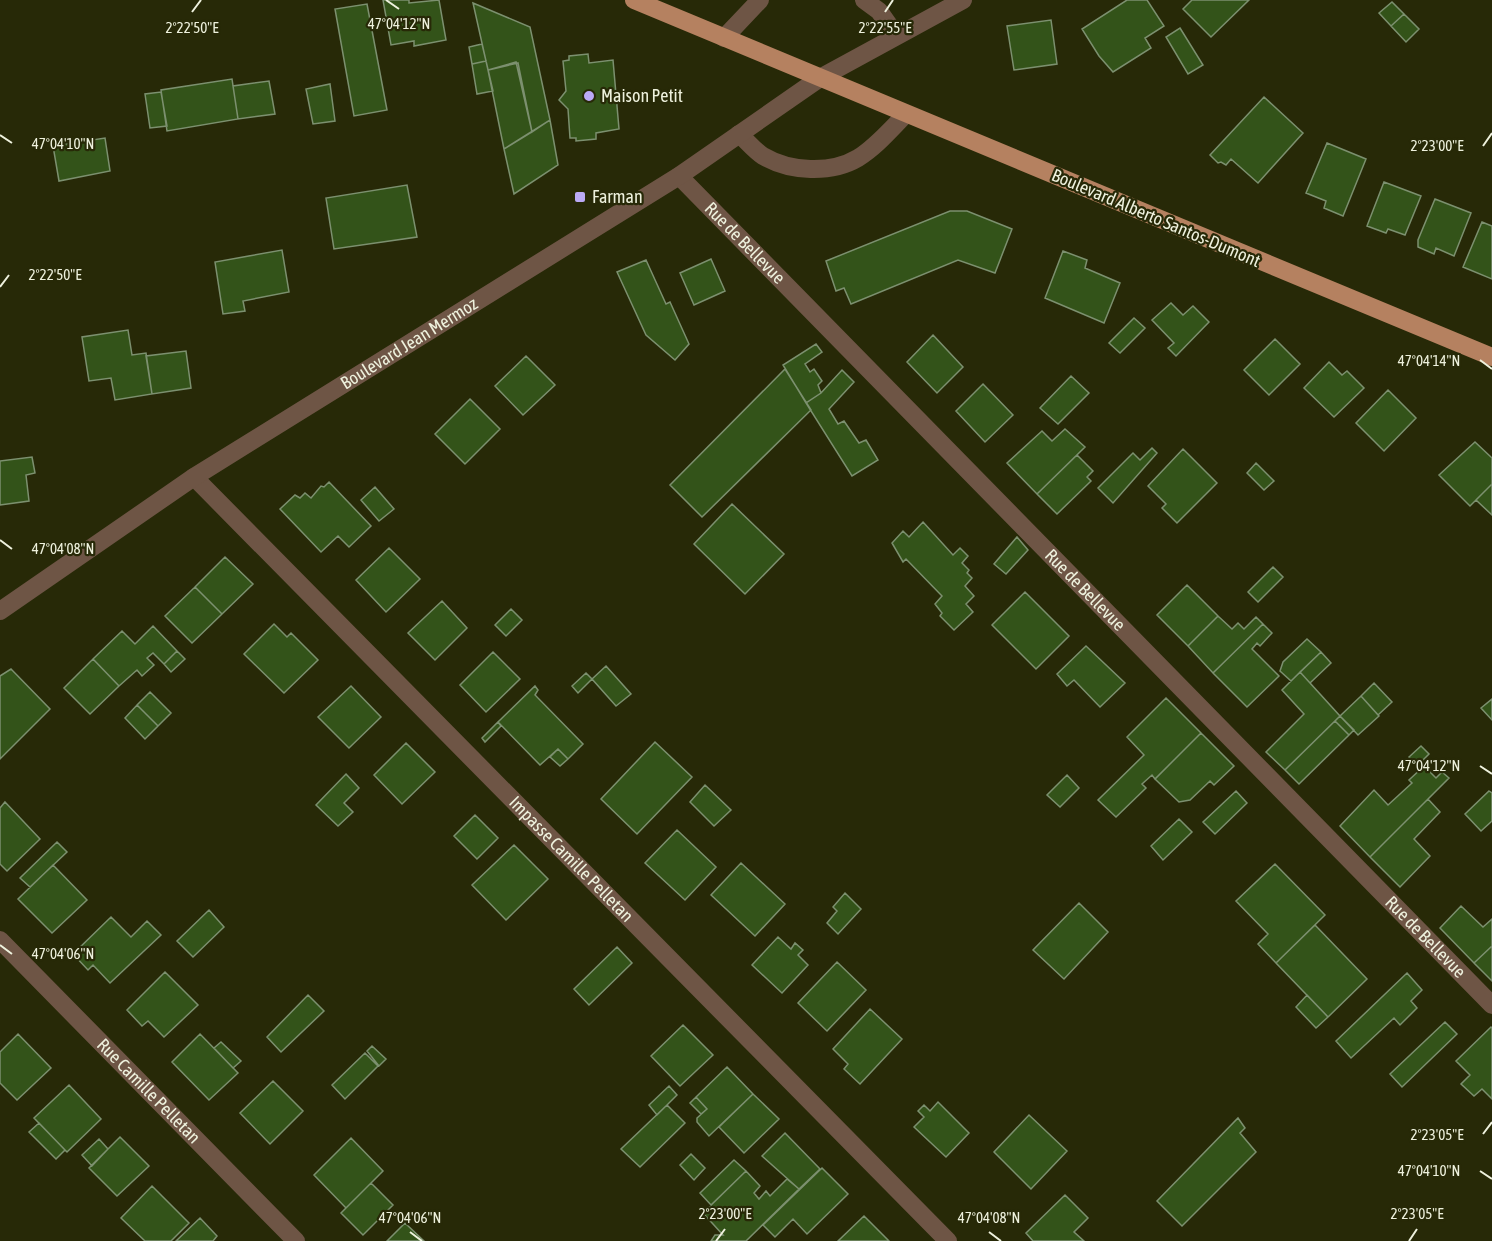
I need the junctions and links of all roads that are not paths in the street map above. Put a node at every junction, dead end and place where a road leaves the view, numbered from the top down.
1 (634, 0) edge
2 (760, 0) edge
3 (864, 0) edge
4 (963, 0) edge
5 (897, 36) junction
6 (724, 38) junction
7 (820, 78) junction
8 (906, 114) junction
9 (739, 134) junction
10 (679, 176) junction
11 (1492, 357) edge
12 (194, 477) junction
13 (0, 611) edge
14 (0, 940) edge
15 (1492, 1005) edge
16 (296, 1241) edge
17 (948, 1241) edge

1 - 6 main road, Boulevard Alberto Santos-Dumont
2 - 6 street
3 - 5 street
4 - 5 street, Boulevard Jean Mermoz
5 - 7 street, Boulevard Jean Mermoz
6 - 7 main road, Boulevard Alberto Santos-Dumont
7 - 8 main road, Boulevard Alberto Santos-Dumont
7 - 9 street, Boulevard Jean Mermoz
8 - 9 street
8 - 11 main road, Boulevard Alberto Santos-Dumont
9 - 10 street, Boulevard Jean Mermoz
10 - 12 street, Boulevard Jean Mermoz
10 - 15 street, Rue de Bellevue
12 - 13 street, Boulevard Jean Mermoz
12 - 17 street, Impasse Camille Pelletan
14 - 16 street, Rue Camille Pelletan

